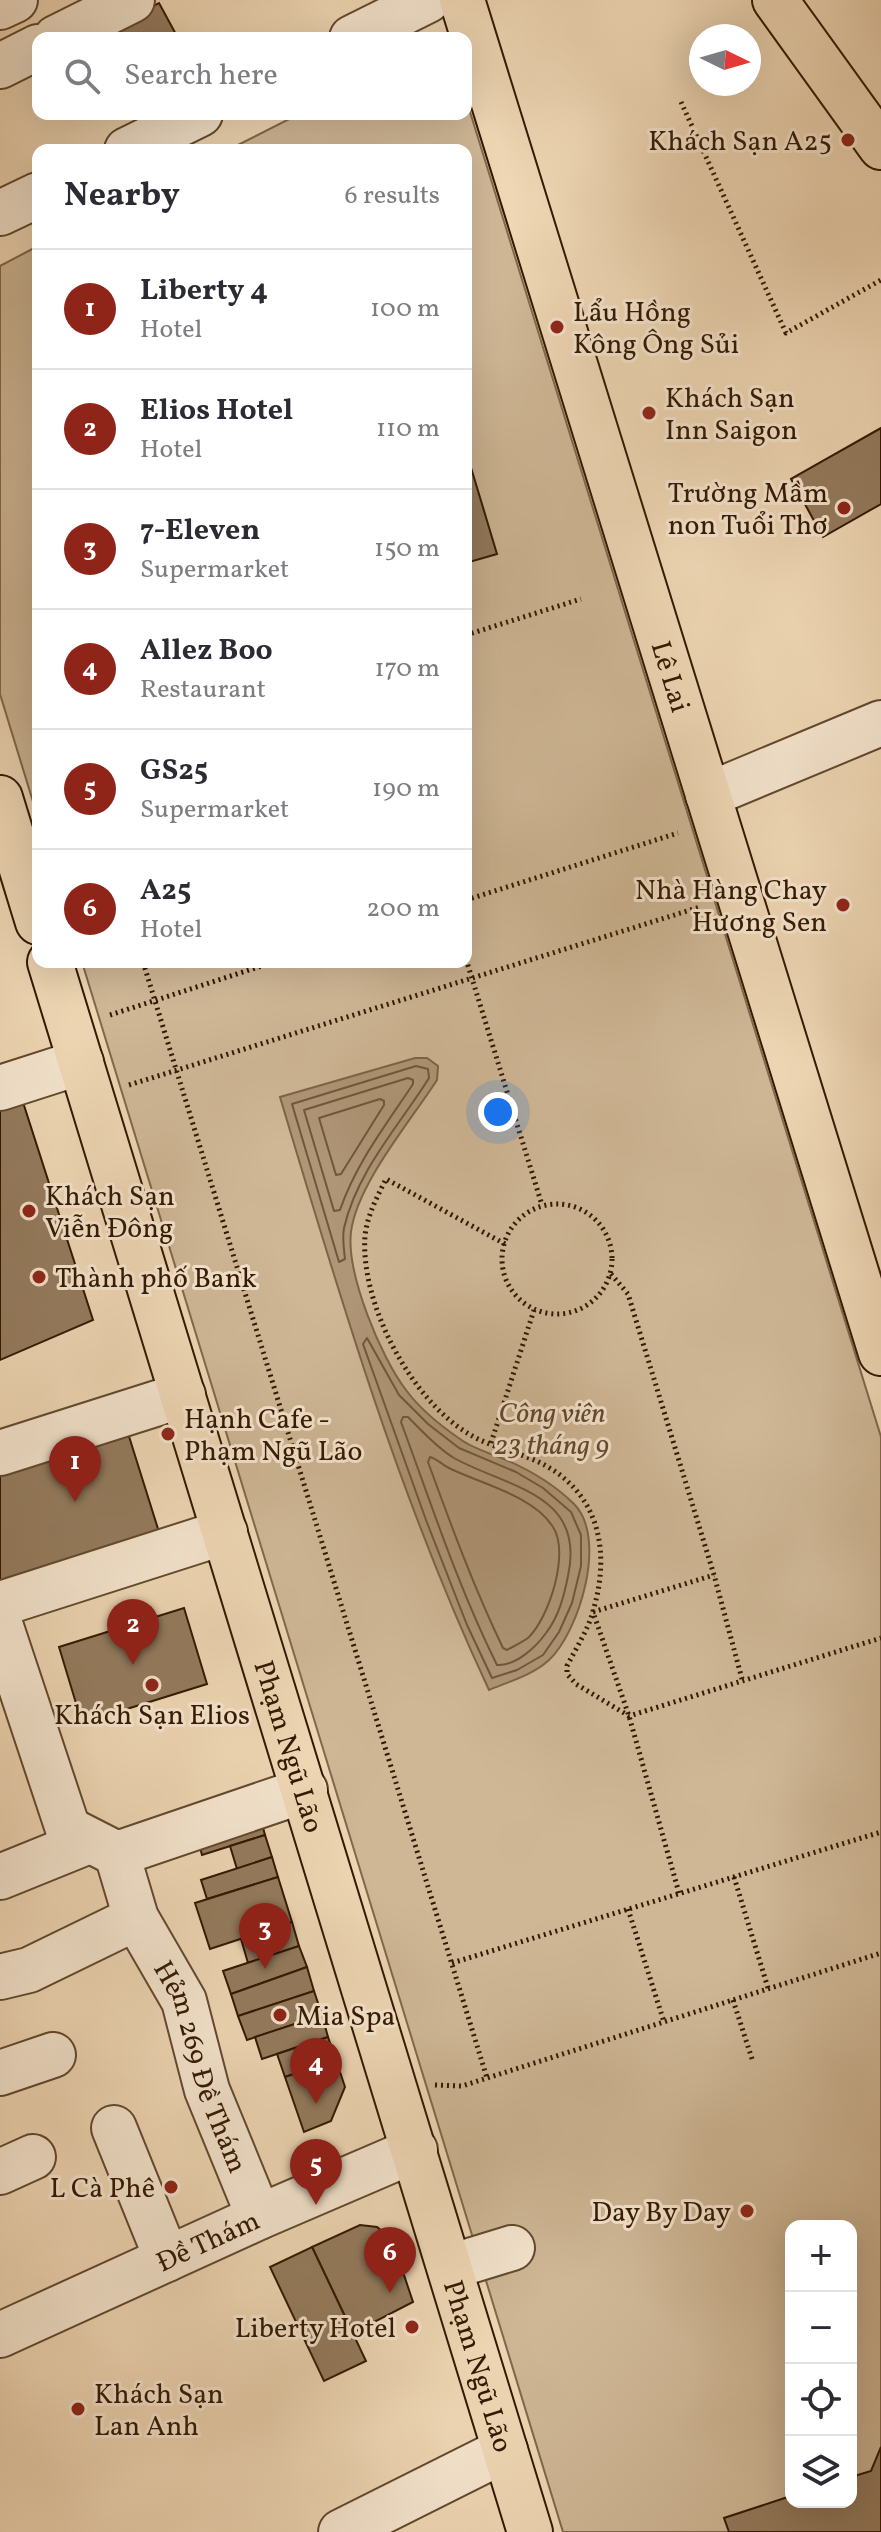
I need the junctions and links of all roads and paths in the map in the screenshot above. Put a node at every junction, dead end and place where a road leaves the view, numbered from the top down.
1 (15, 0) edge
2 (132, 0) edge
3 (428, 0) edge
4 (462, 0) edge
5 (775, 0) edge
6 (0, 7) edge
7 (68, 32) edge
8 (364, 32) edge
9 (472, 32) edge
10 (472, 32) edge
11 (32, 50) edge
12 (0, 66) edge
13 (681, 102) dead end
14 (188, 120) edge
15 (139, 144) edge
16 (881, 147) edge
17 (32, 198) edge
18 (0, 213) edge
19 (881, 280) edge
20 (581, 599) dead end
21 (472, 633) edge
22 (881, 723) edge
23 (712, 807) junction
24 (3, 815) edge
25 (739, 895) junction
26 (472, 898) edge
27 (32, 904) edge
28 (52, 968) edge
29 (145, 968) edge
30 (255, 968) edge
31 (468, 968) edge
32 (471, 978) junction
33 (155, 1000) junction
34 (81, 1062) junction
35 (177, 1070) junction
36 (0, 1088) edge
37 (542, 1205) junction
38 (505, 1244) junction
39 (611, 1274) junction
40 (534, 1310) junction
41 (881, 1353) edge
42 (183, 1395) junction
43 (491, 1443) junction
44 (0, 1453) edge
45 (225, 1532) junction
46 (714, 1575) junction
47 (0, 1604) edge
48 (593, 1612) junction
49 (0, 1624) edge
50 (881, 1638) edge
51 (742, 1679) junction
52 (629, 1716) junction
53 (305, 1790) junction
54 (881, 1832) edge
55 (103, 1847) junction
56 (0, 1877) edge
57 (734, 1877) junction
58 (679, 1893) junction
59 (628, 1909) junction
60 (136, 1918) junction
61 (881, 1953) edge
62 (452, 1963) junction
63 (0, 1977) edge
64 (768, 1988) junction
65 (733, 2000) junction
66 (664, 2022) junction
67 (53, 2055) dead end
68 (753, 2062) dead end
69 (0, 2073) edge
70 (487, 2078) junction
71 (426, 2084) dead end
72 (114, 2128) dead end
73 (415, 2150) junction
74 (259, 2217) junction
75 (512, 2248) dead end
76 (167, 2259) junction
77 (450, 2267) junction
78 (3, 2327) edge
79 (505, 2450) junction
80 (341, 2532) edge
81 (530, 2532) edge

1 - 6 street
2 - 7 street
3 - 8 street
4 - 10 main road, Lê Lai
5 - 16 main road
9 - 23 main road, Lê Lai
11 - 12 street
13 - 19 path
14 - 15 street
17 - 18 street
20 - 21 path
22 - 23 street
23 - 25 main road, Lê Lai
23 - 26 path
24 - 27 main road
25 - 32 path
25 - 41 main road, Lê Lai
28 - 34 main road, Phạm Ngũ Lão
29 - 33 path
30 - 33 path
31 - 32 path
32 - 35 path
32 - 37 path
33 - 34 path
33 - 35 path
34 - 35 path
34 - 36 street
34 - 42 main road, Phạm Ngũ Lão
35 - 62 path
37 - 38 path
37 - 39 path
38 - 40 path
38 - 43 path
39 - 40 path
39 - 46 path
40 - 43 path
42 - 44 street
42 - 45 main road, Phạm Ngũ Lão
43 - 48 path
45 - 47 street
45 - 53 main road, Phạm Ngũ Lão
46 - 48 path
46 - 51 path
48 - 52 path
48 - 52 path
49 - 55 street
50 - 51 path
51 - 52 path
52 - 58 path
53 - 55 street
53 - 73 main road, Phạm Ngũ Lão
54 - 57 path
55 - 56 street
55 - 60 street, Hẻm 269 Đề Thám
57 - 58 path
57 - 64 path
58 - 59 path
59 - 62 path
59 - 66 path
60 - 63 street
60 - 74 street, Hẻm 269 Đề Thám
61 - 64 path
62 - 70 path
64 - 65 path
65 - 66 path
65 - 68 path
66 - 70 path
67 - 69 street
70 - 71 path
72 - 76 street
73 - 74 street, Ðề Thám
73 - 77 main road, Phạm Ngũ Lão
74 - 76 street, Ðề Thám
75 - 77 street
76 - 78 street, Ðề Thám
77 - 79 main road, Phạm Ngũ Lão
79 - 80 street
79 - 81 main road, Phạm Ngũ Lão

